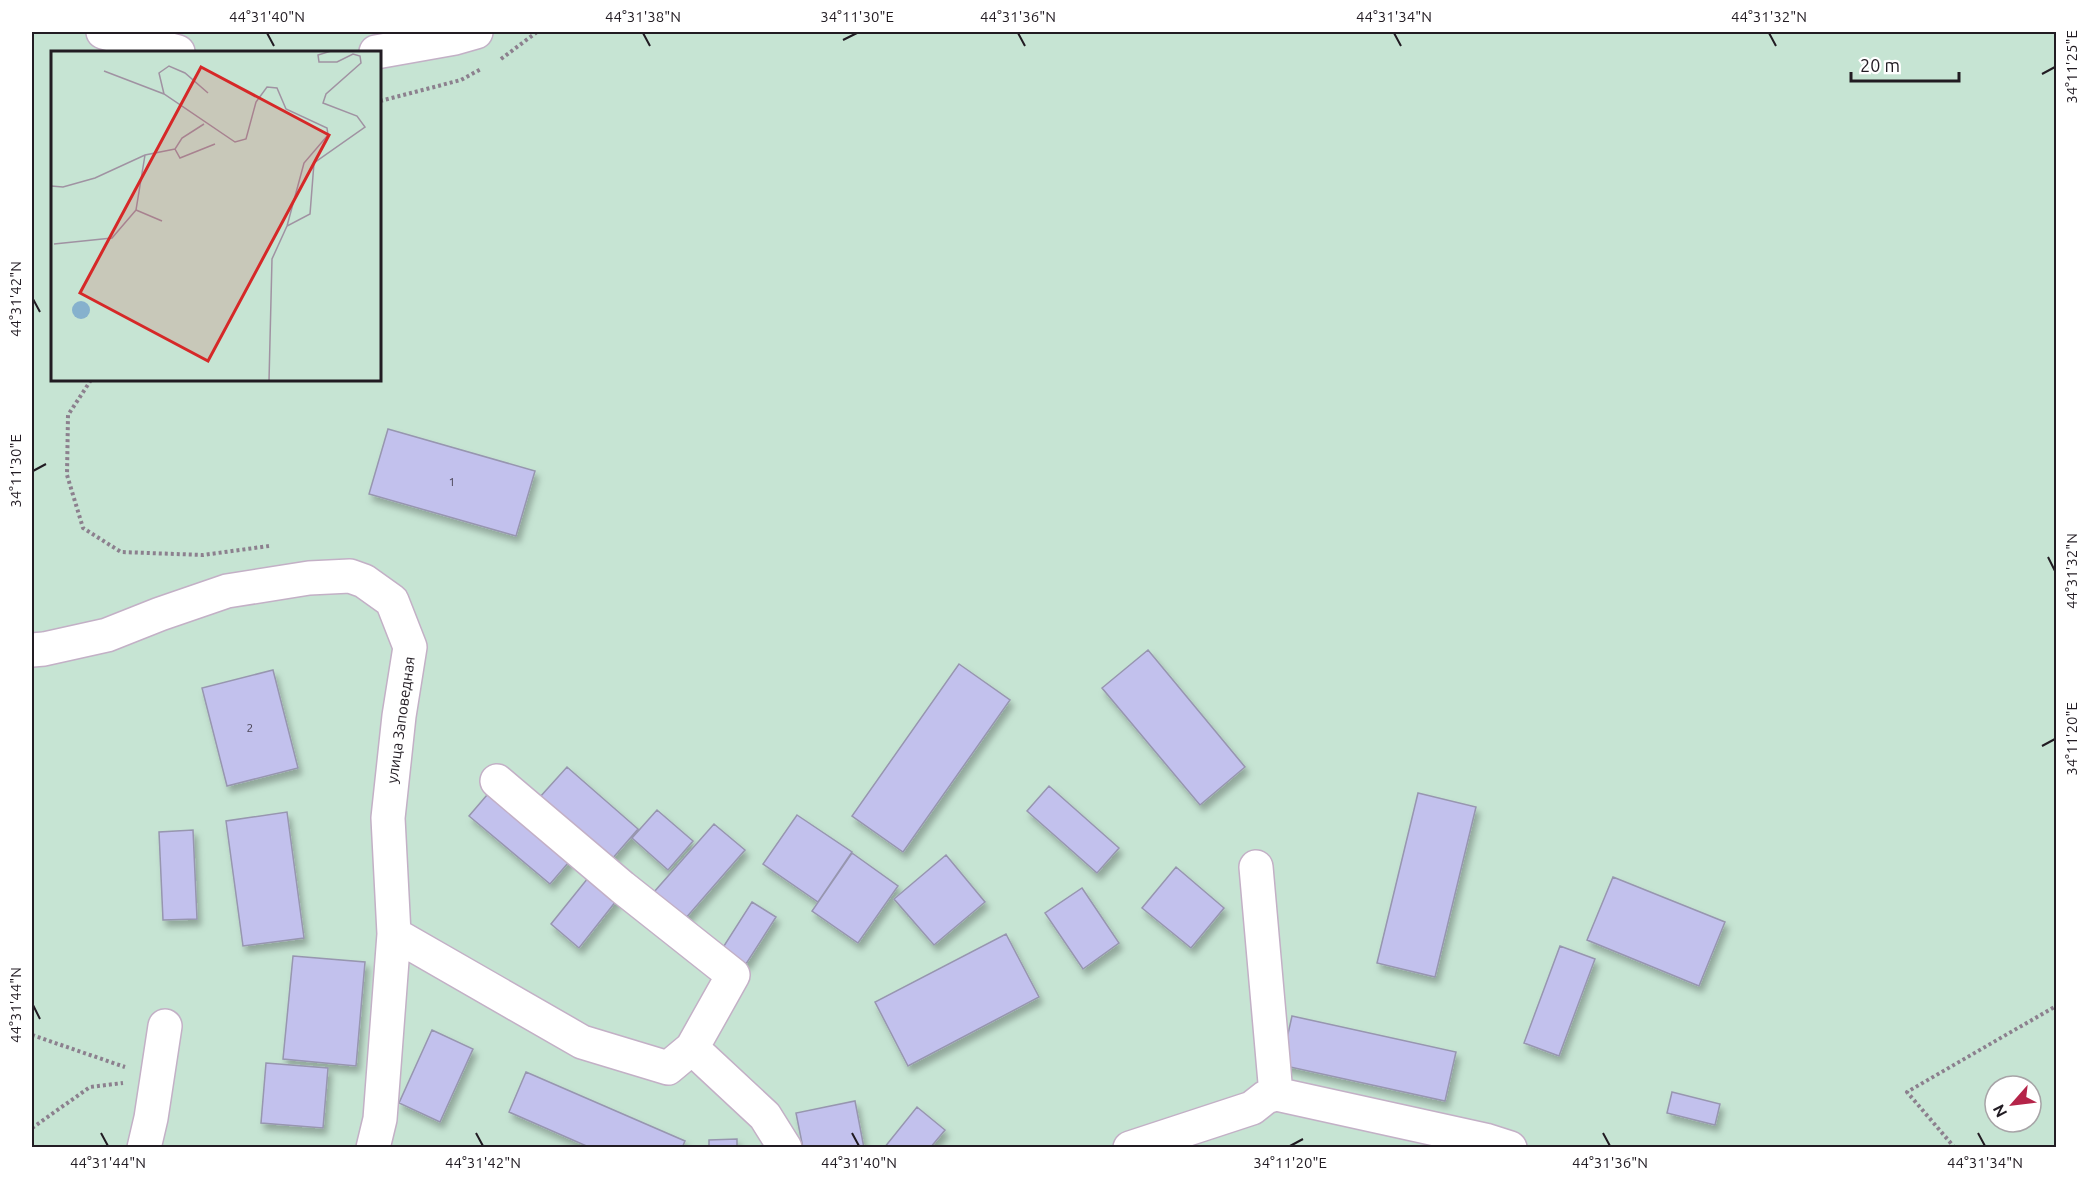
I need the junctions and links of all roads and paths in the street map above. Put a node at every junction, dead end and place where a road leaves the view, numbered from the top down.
1 (103, 32) edge
2 (476, 32) edge
3 (174, 51) edge
4 (381, 51) edge
5 (90, 381) edge
6 (272, 546) dead end
7 (32, 650) edge
8 (497, 781) dead end
9 (1256, 867) dead end
10 (394, 934) junction
11 (2056, 1006) edge
12 (165, 1026) dead end
13 (32, 1035) edge
14 (692, 1048) junction
15 (157, 1078) junction
16 (1276, 1094) junction
17 (32, 1128) edge
18 (144, 1148) edge
19 (373, 1148) edge
20 (785, 1148) edge
21 (1130, 1148) edge
22 (1510, 1148) edge
23 (1955, 1148) edge

1 - 3 street
2 - 4 street
5 - 6 path
7 - 10 street, улица Заповедная
8 - 14 street
9 - 16 street
10 - 14 street
10 - 19 street, улица Заповедная
11 - 23 path
12 - 15 street
13 - 15 path
14 - 20 street
15 - 17 path
15 - 18 street
16 - 21 street
16 - 22 street

